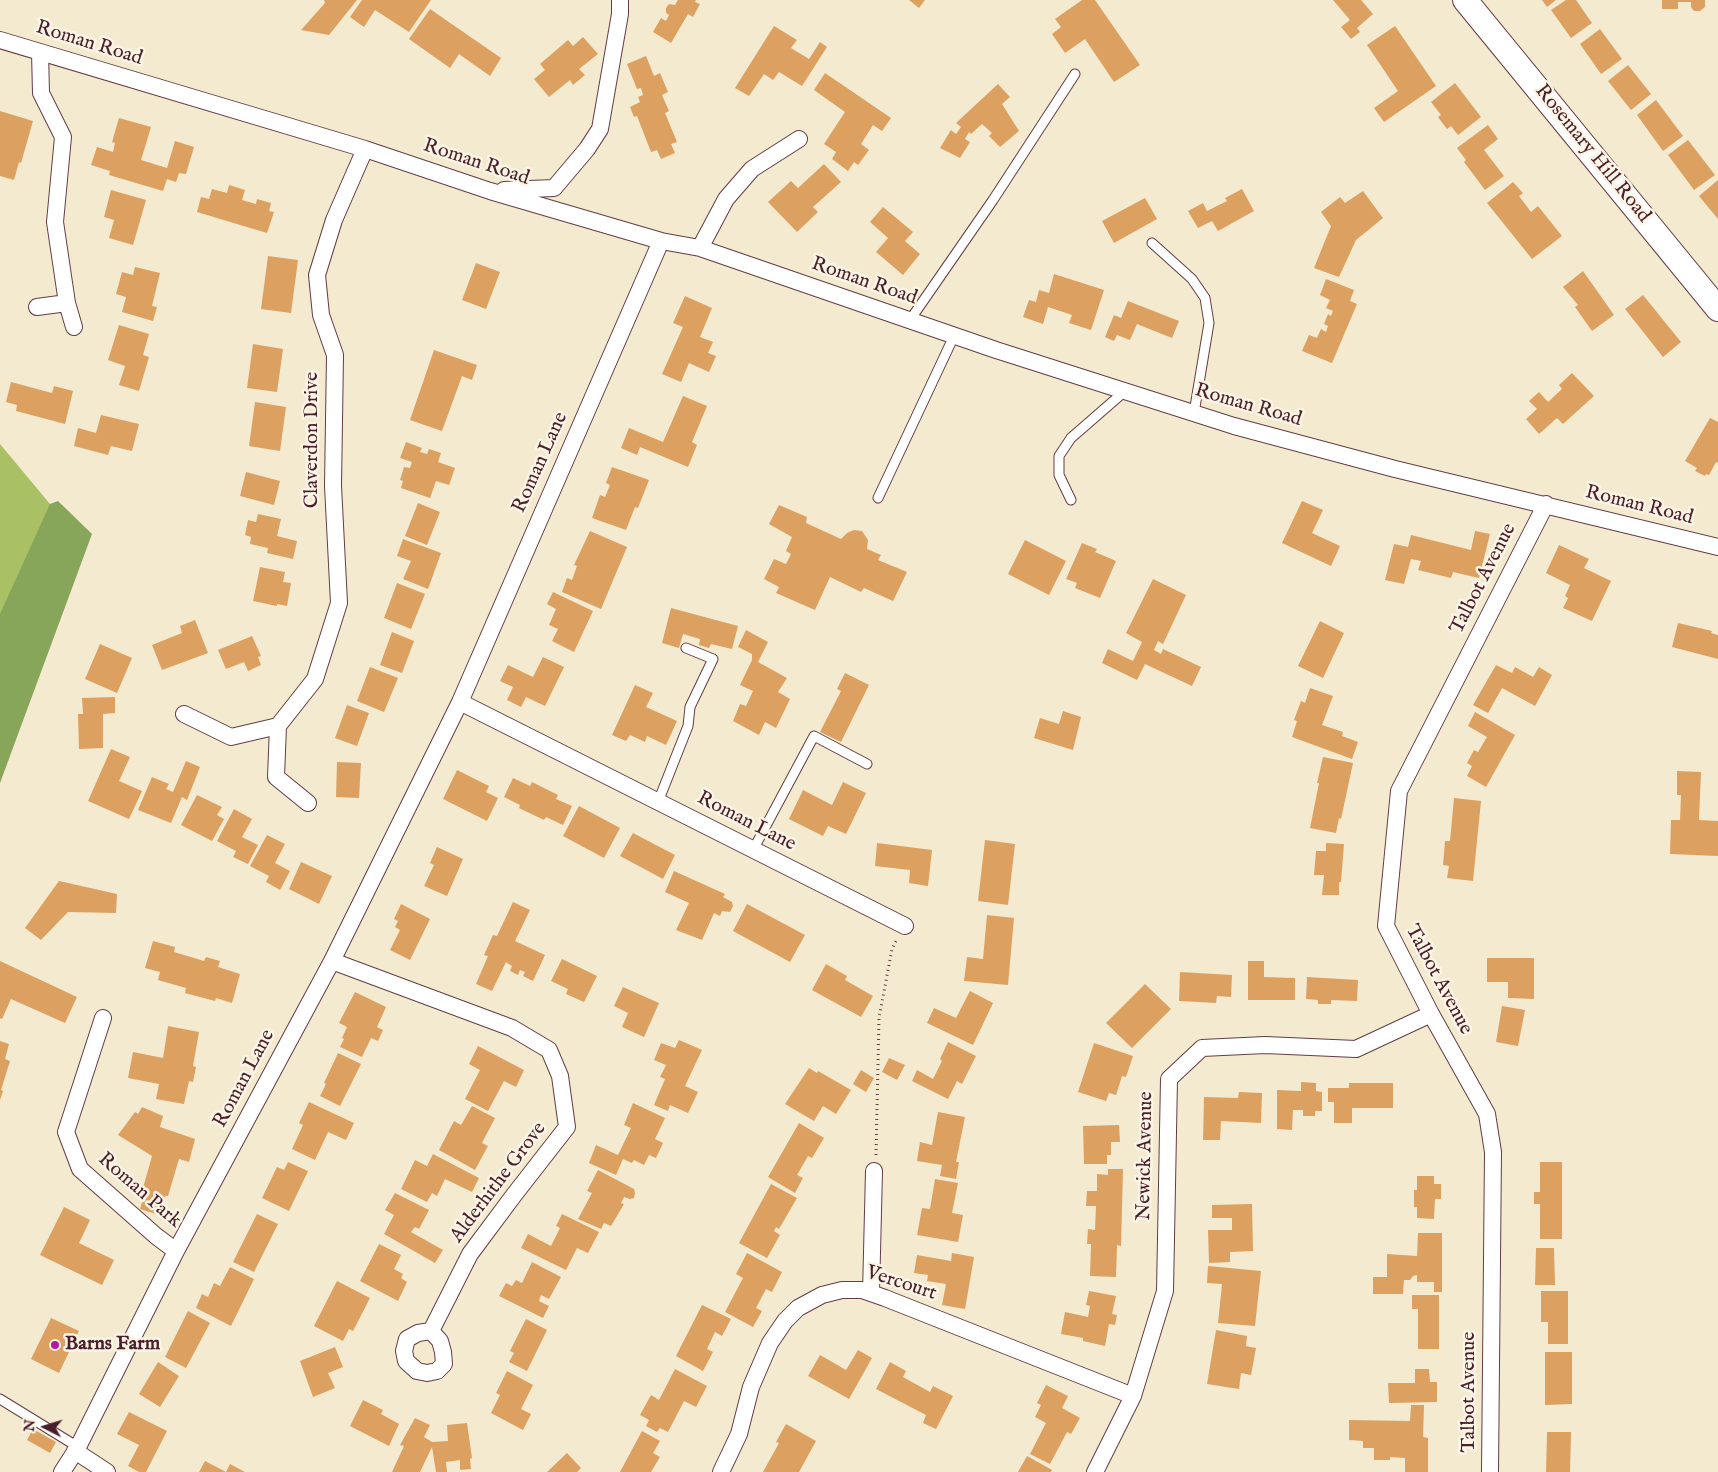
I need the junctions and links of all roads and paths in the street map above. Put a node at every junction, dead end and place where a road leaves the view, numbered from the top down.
1 (620, 0) edge
2 (1465, 0) edge
3 (0, 40) edge
4 (40, 52) junction
5 (1076, 74) dead end
6 (799, 139) dead end
7 (365, 149) junction
8 (490, 191) junction
9 (661, 241) junction
10 (1152, 243) dead end
11 (700, 248) junction
12 (67, 303) junction
13 (38, 307) dead end
14 (1718, 309) edge
15 (910, 320) junction
16 (74, 327) dead end
17 (954, 336) junction
18 (1125, 391) junction
19 (1194, 413) junction
20 (878, 498) dead end
21 (1071, 500) dead end
22 (1546, 504) junction
23 (1718, 547) edge
24 (686, 648) dead end
25 (460, 702) junction
26 (184, 714) dead end
27 (278, 726) junction
28 (867, 764) dead end
29 (658, 802) junction
30 (308, 803) dead end
31 (753, 850) junction
32 (905, 926) joint
33 (332, 961) junction
34 (1431, 1014) junction
35 (103, 1018) dead end
36 (874, 1171) joint
37 (176, 1251) junction
38 (871, 1293) junction
39 (431, 1331) dead end
40 (1133, 1396) junction
41 (0, 1399) edge
42 (76, 1449) junction
43 (62, 1472) edge
44 (107, 1472) edge
45 (721, 1472) edge
46 (1095, 1472) edge
47 (1490, 1472) edge

1 - 8 street
2 - 14 main road, Rosemary Hill Road
3 - 4 street, Roman Road
4 - 7 street, Roman Road
4 - 12 street
5 - 15 lane
6 - 11 street
7 - 8 street, Roman Road
7 - 27 street, Claverdon Drive
8 - 9 street, Roman Road
9 - 11 street, Roman Road
9 - 25 street, Roman Lane
10 - 19 lane
11 - 15 street, Roman Road
12 - 13 street
12 - 16 street
15 - 17 street, Roman Road
17 - 18 street, Roman Road
17 - 20 lane
18 - 19 street, Roman Road
18 - 21 lane
19 - 22 street, Roman Road
22 - 23 street, Roman Road
22 - 34 street, Talbot Avenue
24 - 29 lane
25 - 29 street, Roman Lane
25 - 33 street, Roman Lane
26 - 27 street
27 - 30 street
28 - 31 lane
29 - 31 street, Roman Lane
31 - 32 street, Roman Lane
32 - 36 path
33 - 37 street, Roman Lane
33 - 39 street, Alderhithe Grove
34 - 40 street, Newick Avenue
34 - 47 street, Talbot Avenue
35 - 37 street, Roman Park
36 - 38 street
37 - 42 street, Roman Lane
38 - 40 street, Vercourt
38 - 45 street, Vercourt
40 - 46 street, Newick Avenue
41 - 42 lane
42 - 43 street, Roman Lane
42 - 44 street

